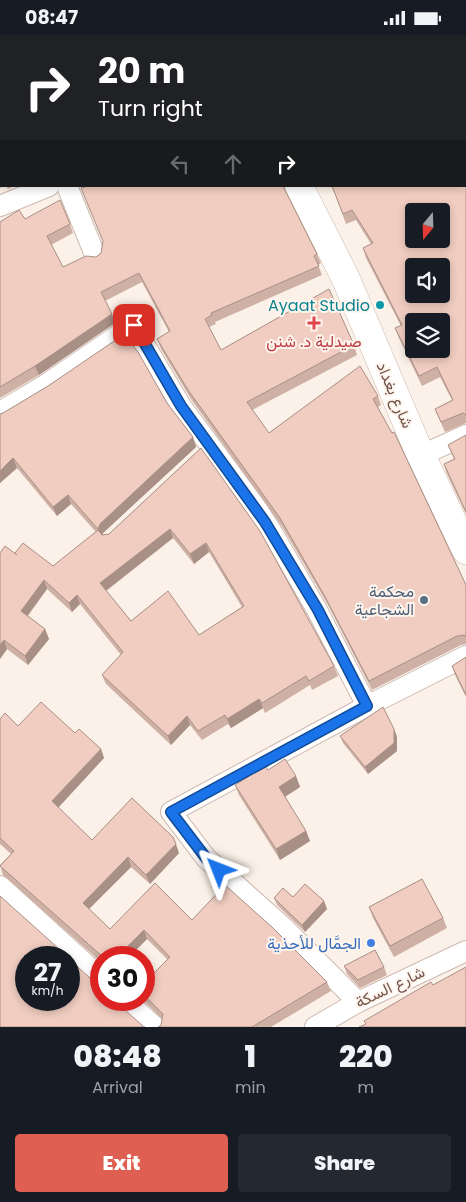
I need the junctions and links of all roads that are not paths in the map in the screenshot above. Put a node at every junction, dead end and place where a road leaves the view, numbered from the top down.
1 (47, 187) edge
2 (67, 187) edge
3 (300, 187) edge
4 (0, 206) edge
5 (95, 255) edge
6 (0, 412) edge
7 (466, 435) edge
8 (422, 455) junction
9 (466, 550) edge
10 (466, 655) edge
11 (367, 706) junction
12 (0, 885) edge
13 (466, 951) edge
14 (90, 968) edge
15 (358, 1002) junction
16 (137, 1011) edge
17 (155, 1027) edge
18 (315, 1027) edge

1 - 4 street
2 - 5 street
3 - 8 main road, شارع بغداد
6 - 11 street
7 - 8 street
8 - 9 main road, شارع بغداد
10 - 11 street
11 - 15 street
12 - 14 street
13 - 15 street, شارع السكة
15 - 18 street, شارع السكة
16 - 17 street

